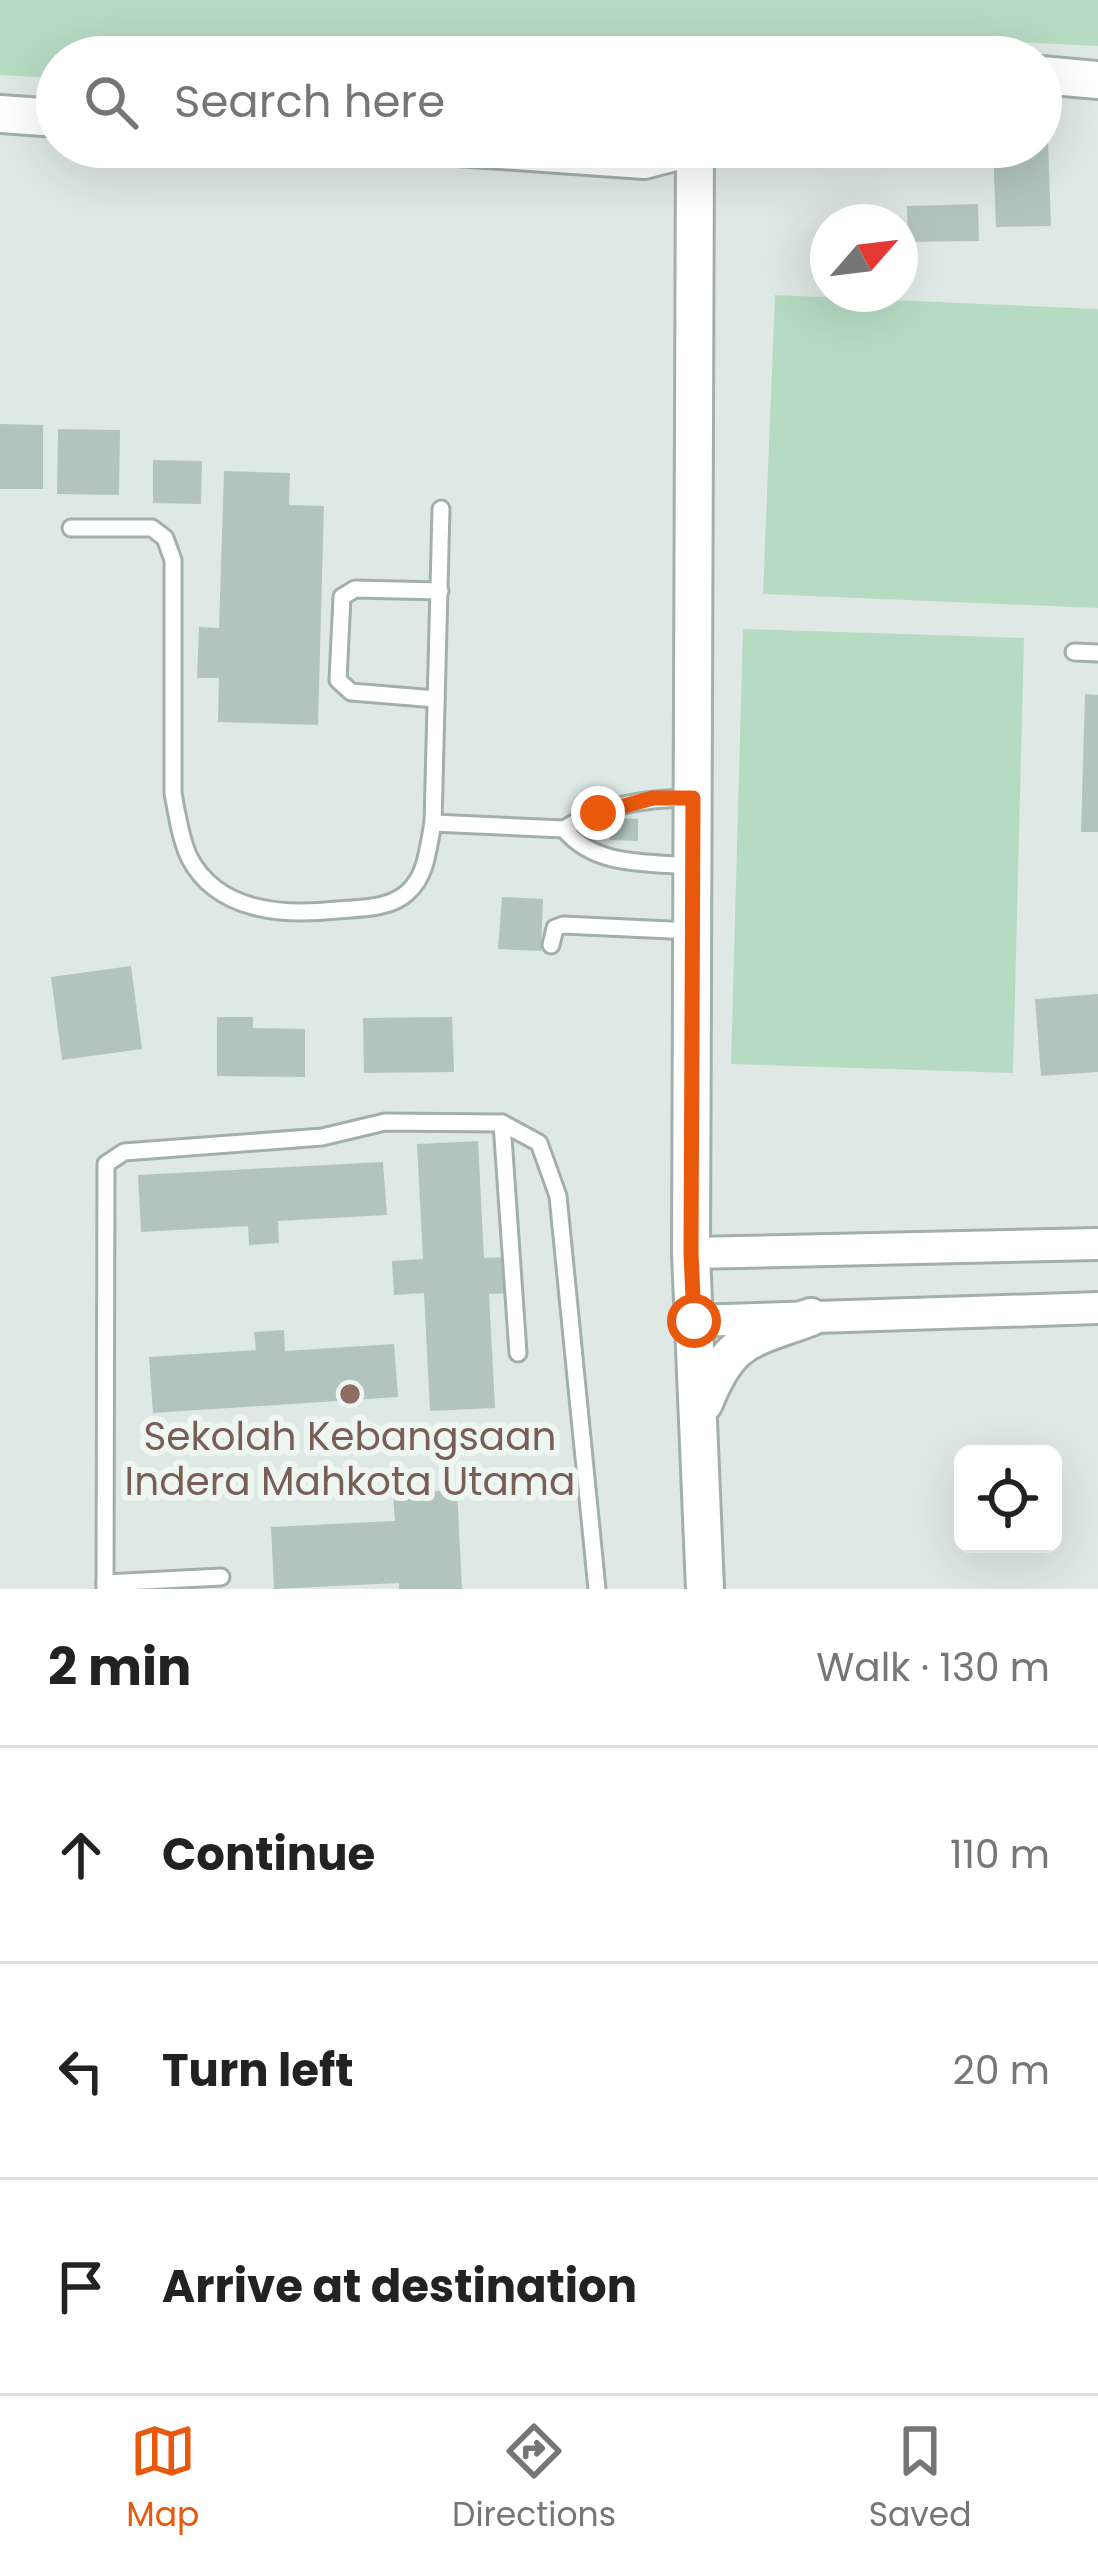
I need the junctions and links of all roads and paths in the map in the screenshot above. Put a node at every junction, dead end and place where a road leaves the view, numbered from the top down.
1 (1062, 77) edge
2 (1098, 80) edge
3 (0, 114) edge
4 (36, 117) edge
5 (694, 168) edge
6 (441, 509) dead end
7 (71, 528) dead end
8 (440, 591) junction
9 (1075, 652) dead end
10 (1098, 652) edge
11 (436, 699) junction
12 (693, 798) junction
13 (433, 823) junction
14 (564, 829) junction
15 (692, 866) junction
16 (692, 931) junction
17 (551, 945) dead end
18 (502, 1124) junction
19 (1098, 1244) edge
20 (691, 1253) junction
21 (1098, 1308) edge
22 (811, 1317) junction
23 (694, 1321) junction
24 (518, 1353) dead end
25 (698, 1418) junction
26 (221, 1577) dead end
27 (105, 1586) edge
28 (597, 1589) edge
29 (705, 1589) edge

1 - 2 street
3 - 4 street
5 - 12 street
6 - 8 lane
7 - 13 lane
8 - 11 lane
8 - 11 lane
9 - 10 lane
11 - 13 lane
12 - 14 lane
12 - 15 street
13 - 14 lane
14 - 15 lane
15 - 16 street
16 - 17 lane
16 - 20 street
18 - 24 lane
18 - 27 lane
18 - 28 lane
19 - 20 street
20 - 23 street
21 - 22 street
22 - 23 street
22 - 25 street
23 - 25 street
25 - 29 street
26 - 27 lane

